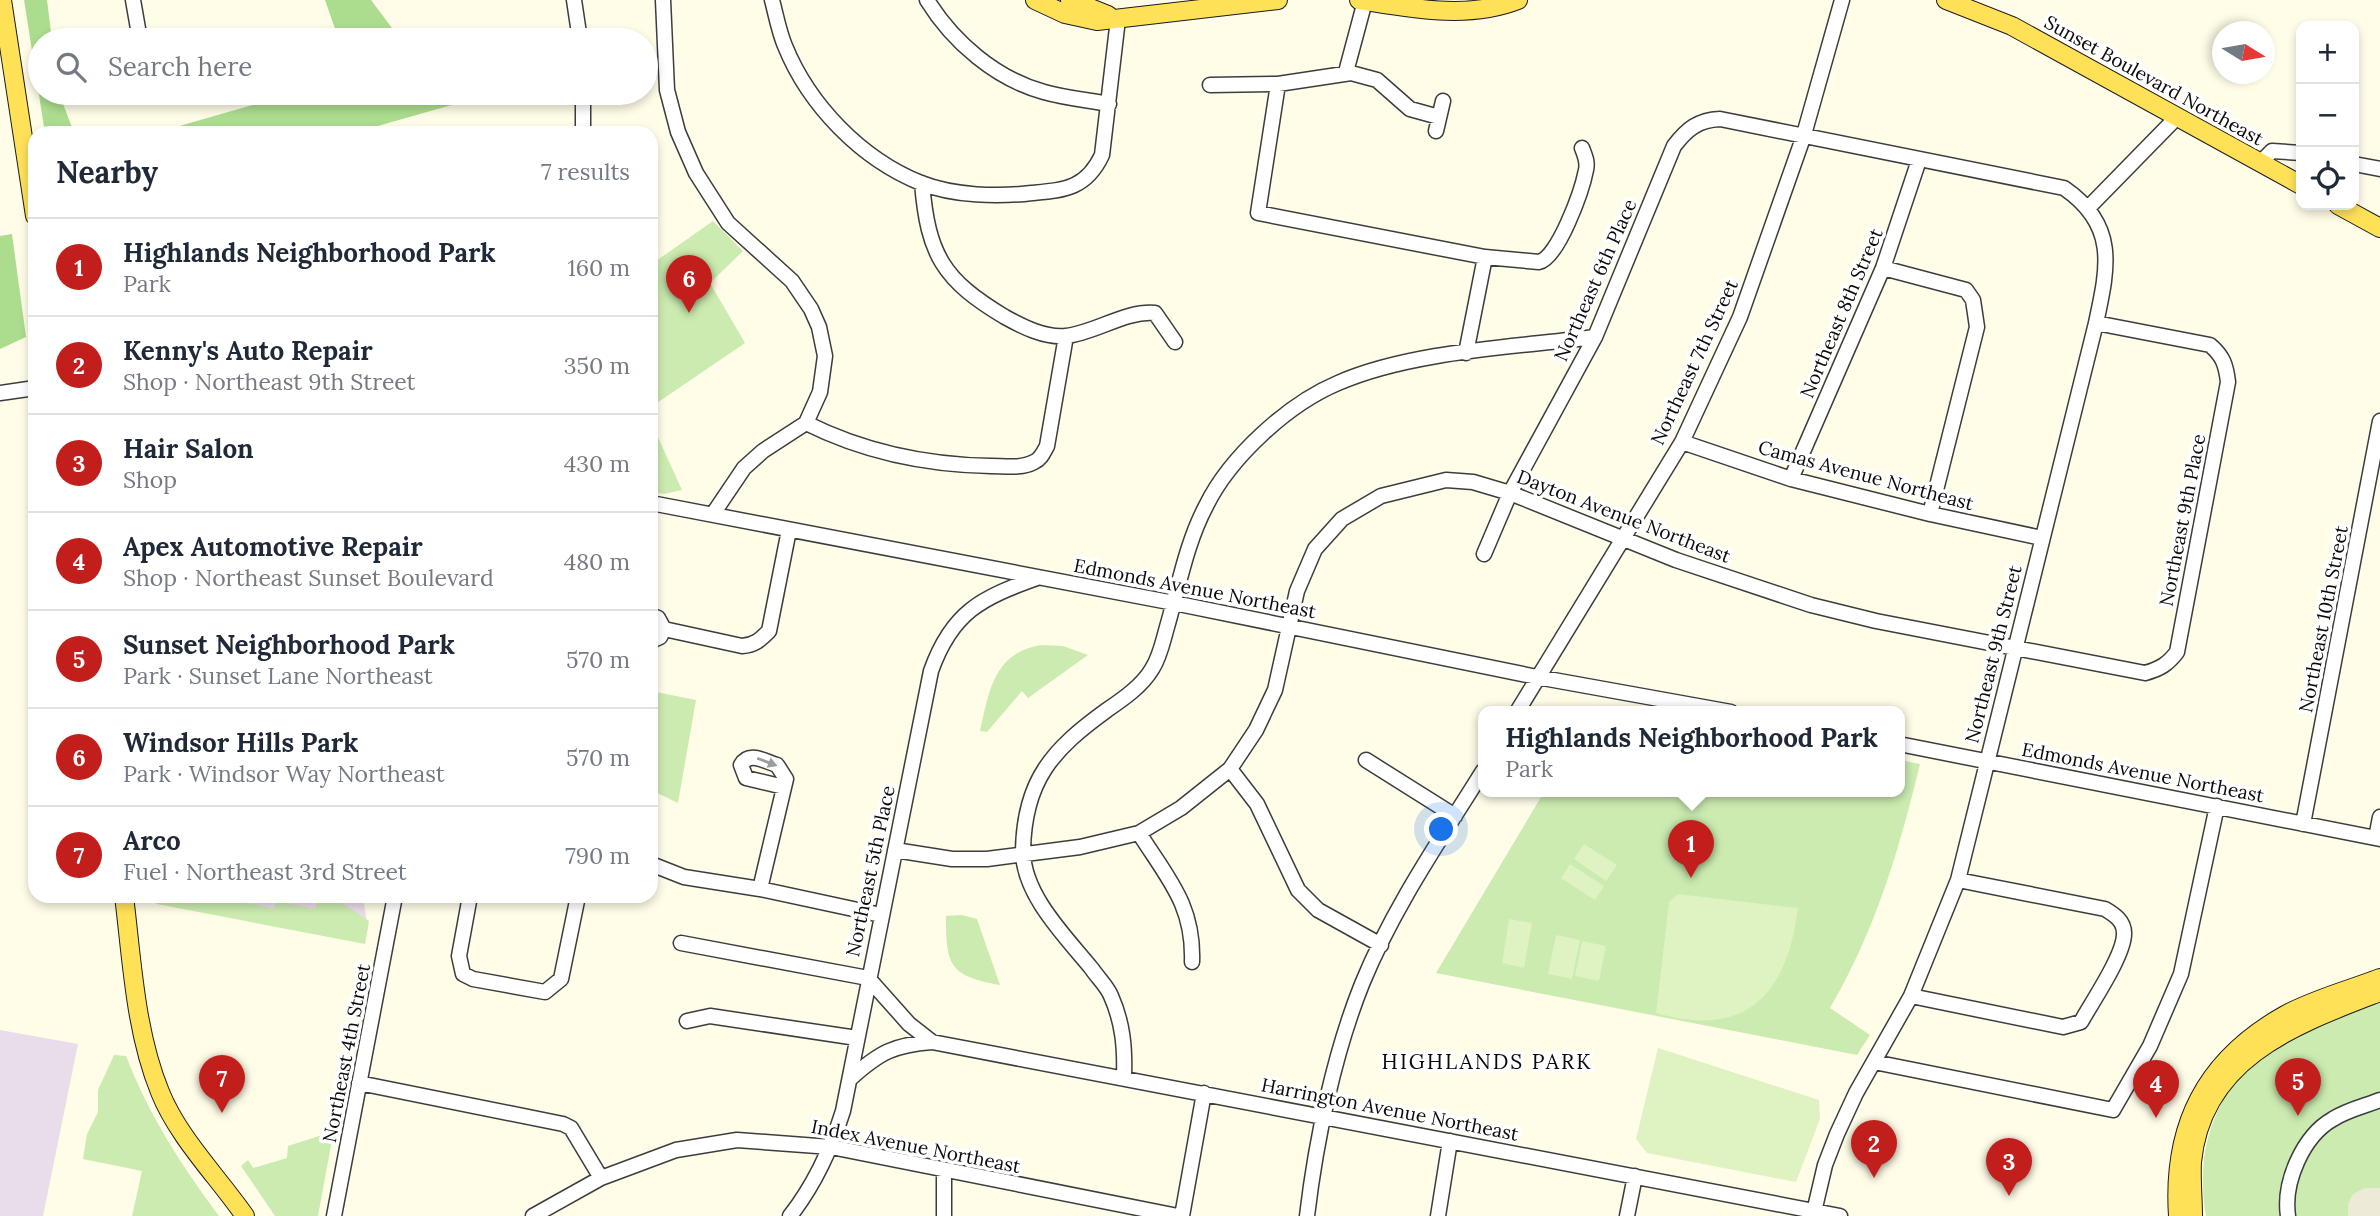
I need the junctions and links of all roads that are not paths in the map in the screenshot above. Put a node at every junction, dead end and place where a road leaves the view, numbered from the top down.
1 (2, 0) edge
2 (133, 0) edge
3 (574, 0) edge
4 (663, 0) edge
5 (772, 0) edge
6 (927, 0) edge
7 (1035, 0) edge
8 (1070, 0) edge
9 (1278, 0) edge
10 (1359, 0) edge
11 (1518, 0) edge
12 (1842, 0) edge
13 (1946, 0) edge
14 (1365, 1) edge
15 (1118, 19) junction
16 (138, 28) edge
17 (578, 28) edge
18 (1346, 72) junction
19 (1278, 84) junction
20 (1210, 85) dead end
21 (1443, 101) dead end
22 (1109, 104) junction
23 (583, 105) edge
24 (2178, 116) junction
25 (583, 126) edge
26 (1803, 138) junction
27 (1582, 148) dead end
28 (2296, 153) edge
29 (1919, 160) junction
30 (2261, 162) junction
31 (2359, 165) edge
32 (2380, 169) edge
33 (28, 170) edge
34 (2296, 181) edge
35 (922, 183) junction
36 (2088, 208) junction
37 (2347, 210) edge
38 (2380, 228) edge
39 (1485, 257) junction
40 (1883, 268) junction
41 (2096, 323) junction
42 (1066, 336) junction
43 (1595, 337) junction
44 (1174, 342) dead end
45 (1466, 353) junction
46 (28, 389) edge
47 (0, 393) edge
48 (2380, 421) edge
49 (806, 423) junction
50 (1682, 442) junction
51 (1791, 479) junction
52 (1510, 493) junction
53 (658, 504) edge
54 (713, 514) junction
55 (1930, 514) junction
56 (789, 530) junction
57 (2042, 538) junction
58 (1623, 539) junction
59 (1484, 554) dead end
60 (1039, 578) junction
61 (1174, 603) junction
62 (658, 618) edge
63 (1290, 627) junction
64 (664, 629) junction
65 (658, 637) edge
66 (2015, 646) junction
67 (1537, 677) junction
68 (1520, 706) edge
69 (1698, 706) edge
70 (1905, 745) edge
71 (1366, 760) dead end
72 (1985, 760) junction
73 (1230, 769) junction
74 (1478, 779) edge
75 (784, 787) dead end
76 (2217, 806) junction
77 (1455, 816) junction
78 (2380, 817) edge
79 (2303, 824) junction
80 (1139, 833) junction
81 (2378, 838) edge
82 (895, 850) junction
83 (1023, 853) junction
84 (658, 867) edge
85 (1958, 880) junction
86 (760, 889) junction
87 (125, 903) edge
88 (394, 903) edge
89 (469, 903) edge
90 (577, 903) edge
91 (880, 915) junction
92 (681, 943) dead end
93 (1381, 944) junction
94 (1192, 962) dead end
95 (868, 978) junction
96 (2380, 978) edge
97 (2380, 992) edge
98 (1911, 996) junction
99 (687, 1021) dead end
100 (858, 1038) junction
101 (932, 1042) junction
102 (1874, 1062) junction
103 (1125, 1077) junction
104 (852, 1078) junction
105 (359, 1083) junction
106 (1204, 1093) junction
107 (2380, 1100) edge
108 (2197, 1102) junction
109 (1326, 1117) junction
110 (1451, 1141) junction
111 (831, 1147) junction
112 (2195, 1148) junction
113 (944, 1170) junction
114 (1634, 1176) junction
115 (601, 1178) junction
116 (1814, 1213) edge
117 (245, 1216) edge
118 (334, 1216) edge
119 (533, 1216) edge
120 (790, 1216) edge
121 (944, 1216) edge
122 (1180, 1216) edge
123 (1307, 1216) edge
124 (1438, 1216) edge
125 (1627, 1216) edge
126 (1840, 1216) edge
127 (2178, 1216) edge
128 (2193, 1216) edge
129 (2288, 1216) edge

1 - 33 main road
2 - 16 street
3 - 17 street
4 - 49 street
5 - 35 street
6 - 22 street
7 - 15 main road
8 - 15 main road
9 - 15 main road
10 - 14 main road
11 - 14 main road
12 - 26 street, Northeast 7th Street
13 - 24 main road, Sunset Boulevard Northeast
14 - 18 street
15 - 22 street
18 - 19 street
18 - 21 street
19 - 20 street
19 - 39 street
22 - 35 street
23 - 25 street
24 - 30 main road, Sunset Boulevard Northeast
24 - 36 street
26 - 29 street, Northeast 6th Place
26 - 43 street, Northeast 6th Place
26 - 50 street, Northeast 7th Street
27 - 39 street
28 - 30 street
29 - 36 street, Northeast 6th Place
29 - 40 street, Northeast 8th Street
30 - 34 main road, Sunset Boulevard Northeast
31 - 32 street
35 - 42 street
36 - 41 street, Northeast 9th Street
37 - 38 main road
39 - 45 street
40 - 51 street, Northeast 8th Street
40 - 55 street
41 - 57 street, Northeast 9th Street
41 - 66 street, Northeast 9th Place
42 - 44 street
42 - 49 street
43 - 45 street
43 - 52 street, Northeast 6th Place
45 - 61 street
46 - 47 street
48 - 79 street, Northeast 10th Street
49 - 54 street
50 - 51 street, Camas Avenue Northeast
50 - 58 street, Northeast 7th Street
51 - 55 street, Camas Avenue Northeast
52 - 58 street, Dayton Avenue Northeast
52 - 59 street, Northeast 6th Place
52 - 63 street, Dayton Avenue Northeast
53 - 54 street, Edmonds Avenue Northeast
54 - 56 street, Edmonds Avenue Northeast
55 - 57 street, Camas Avenue Northeast
56 - 60 street, Edmonds Avenue Northeast
56 - 64 street
57 - 66 street, Northeast 9th Street
58 - 66 street, Dayton Avenue Northeast
58 - 67 street, Northeast 7th Street
60 - 61 street, Edmonds Avenue Northeast
60 - 82 street, Northeast 5th Place
61 - 63 street, Edmonds Avenue Northeast
61 - 83 street
62 - 64 street
63 - 67 street, Edmonds Avenue Northeast
63 - 73 street, Dayton Avenue Northeast
64 - 65 street
66 - 72 street, Northeast 9th Street
67 - 68 street, Northeast 7th Street
67 - 69 street, Edmonds Avenue Northeast
70 - 72 street, Edmonds Avenue Northeast
71 - 77 street
72 - 76 street, Edmonds Avenue Northeast
72 - 85 street, Northeast 9th Street
73 - 80 street, Dayton Avenue Northeast
73 - 93 street
74 - 77 street
75 - 86 street
76 - 79 street, Edmonds Avenue Northeast
76 - 102 street
77 - 93 street
78 - 81 street
79 - 81 street, Edmonds Avenue Northeast
80 - 83 street, Dayton Avenue Northeast
80 - 94 street
82 - 83 street, Dayton Avenue Northeast
82 - 91 street, Northeast 5th Place
83 - 103 street
84 - 86 street
85 - 98 street, Northeast 9th Street
85 - 98 street
86 - 91 street
87 - 117 main road
88 - 105 street, Northeast 4th Street
89 - 90 street
91 - 95 street, Northeast 5th Place
92 - 95 street
93 - 109 street
95 - 100 street, Northeast 5th Place
95 - 101 street, Harrington Avenue Northeast
96 - 108 main road
97 - 112 main road
98 - 102 street, Northeast 9th Street
99 - 100 street
100 - 104 street, Northeast 5th Place
101 - 103 street, Harrington Avenue Northeast
101 - 104 street, Harrington Avenue Northeast
102 - 116 street, Northeast 9th Street
103 - 106 street, Harrington Avenue Northeast
104 - 111 street, Northeast 5th Place
105 - 115 street
105 - 118 street, Northeast 4th Street
106 - 109 street, Harrington Avenue Northeast
106 - 122 street
107 - 129 street
108 - 112 main road
108 - 127 main road
109 - 110 street, Harrington Avenue Northeast
109 - 123 street
110 - 114 street, Harrington Avenue Northeast
110 - 124 street
111 - 113 street, Index Avenue Northeast
111 - 115 street, Index Avenue Northeast
111 - 120 street, Northeast 5th Place
112 - 128 main road
113 - 121 street
113 - 122 street, Index Avenue Northeast
114 - 116 street, Harrington Avenue Northeast
114 - 125 street
115 - 119 street, Index Avenue Northeast
116 - 126 street, Harrington Avenue Northeast

